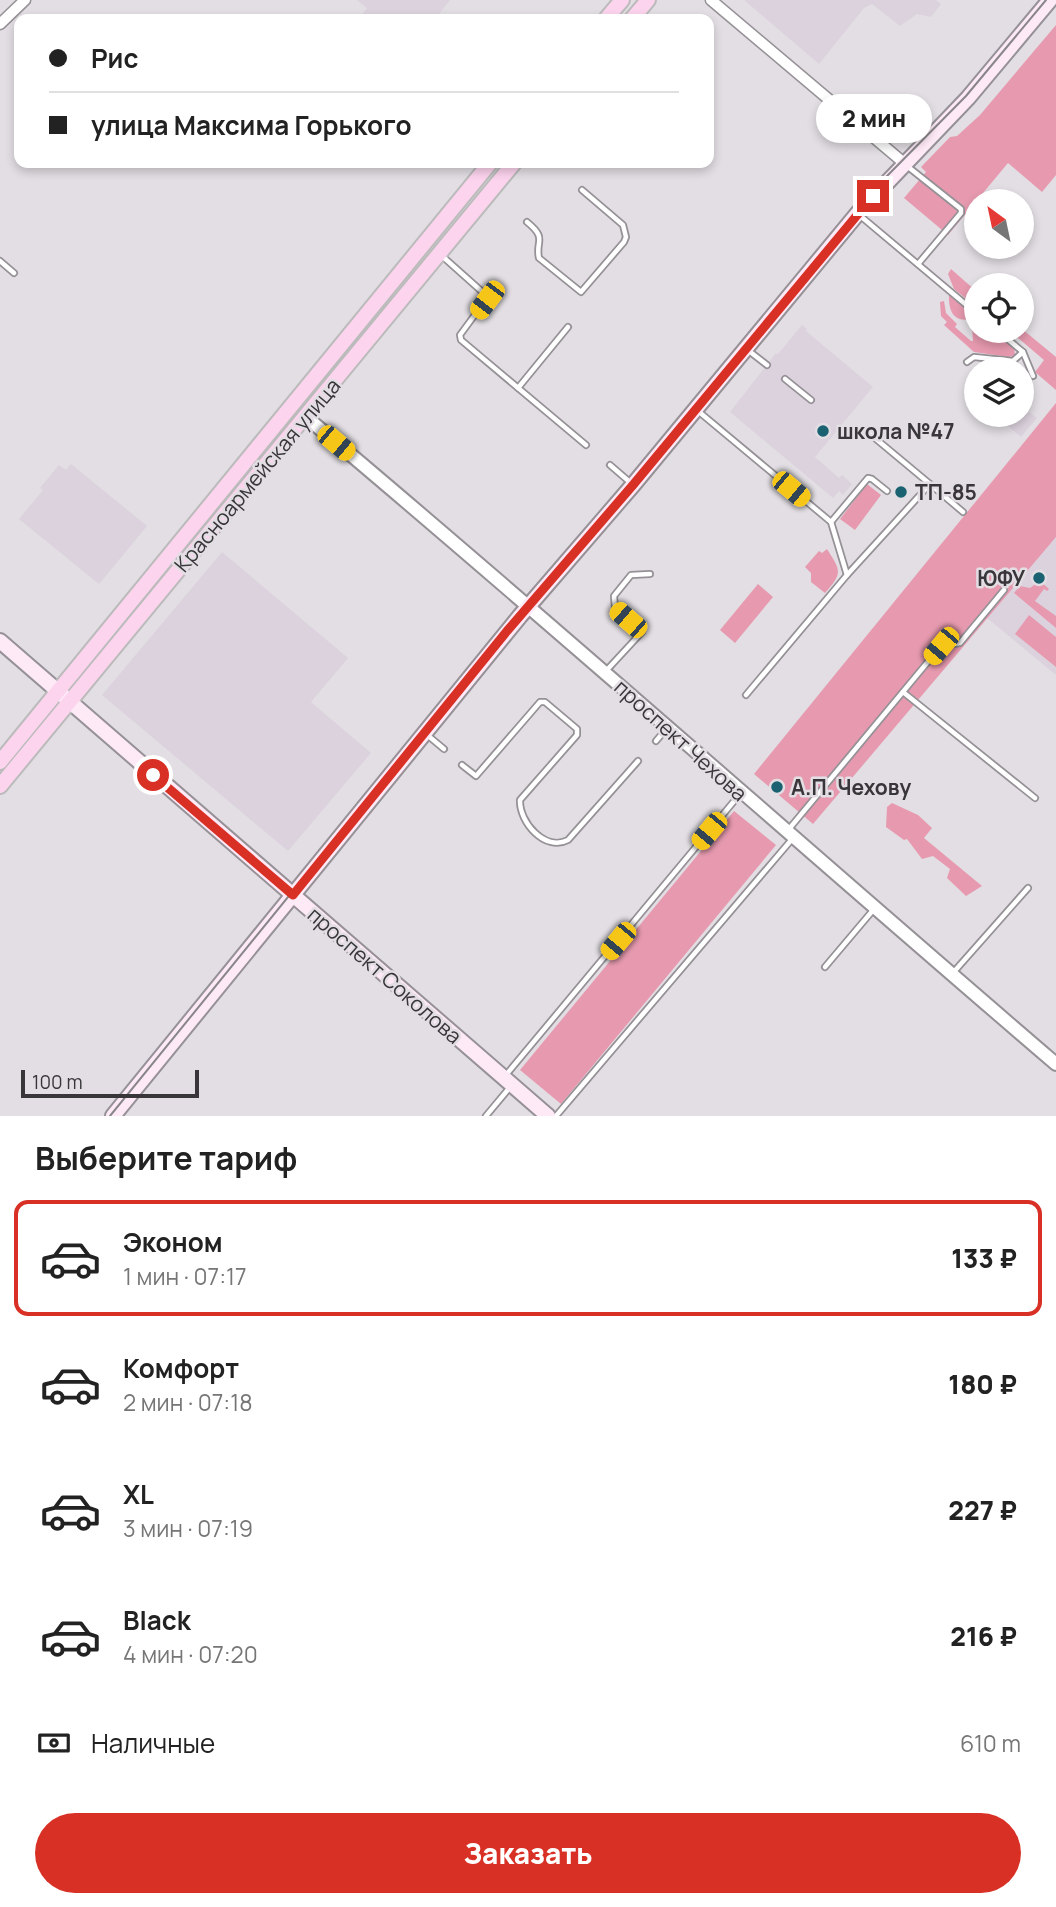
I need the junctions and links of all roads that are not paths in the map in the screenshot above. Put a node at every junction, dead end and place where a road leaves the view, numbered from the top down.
1 (26, 0) edge
2 (622, 0) edge
3 (648, 0) edge
4 (711, 0) edge
5 (1050, 0) edge
6 (610, 14) edge
7 (636, 14) edge
8 (1, 22) edge
9 (904, 163) junction
10 (486, 168) edge
11 (510, 168) edge
12 (582, 190) dead end
13 (858, 213) junction
14 (527, 222) dead end
15 (440, 254) junction
16 (0, 261) edge
17 (918, 264) junction
18 (14, 273) dead end
19 (964, 303) edge
20 (568, 327) dead end
21 (1012, 343) edge
22 (745, 348) junction
23 (1023, 352) junction
24 (1017, 357) edge
25 (1025, 357) edge
26 (767, 365) dead end
27 (785, 379) dead end
28 (518, 388) junction
29 (811, 400) dead end
30 (695, 408) junction
31 (306, 417) junction
32 (870, 433) dead end
33 (586, 445) dead end
34 (610, 465) dead end
35 (930, 484) junction
36 (633, 485) junction
37 (887, 491) dead end
38 (963, 512) dead end
39 (831, 522) junction
40 (650, 574) dead end
41 (848, 575) junction
42 (1004, 590) dead end
43 (529, 605) junction
44 (0, 641) edge
45 (605, 672) junction
46 (903, 692) junction
47 (746, 695) dead end
48 (64, 697) junction
49 (667, 728) junction
50 (425, 733) junction
51 (656, 740) dead end
52 (444, 749) dead end
53 (638, 761) dead end
54 (0, 762) edge
55 (463, 765) dead end
56 (0, 786) edge
57 (741, 793) junction
58 (1035, 798) dead end
59 (790, 835) junction
60 (1028, 888) dead end
61 (293, 895) junction
62 (875, 909) junction
63 (825, 967) dead end
64 (952, 975) junction
65 (1056, 1064) edge
66 (508, 1081) junction
67 (113, 1116) edge
68 (486, 1116) edge
69 (548, 1116) edge
70 (556, 1116) edge

1 - 8 street
2 - 6 main road
3 - 7 main road
4 - 9 street
5 - 9 main road
9 - 13 main road
9 - 17 lane
10 - 48 main road, Красноармейская улица
11 - 15 main road, Красноармейская улица
12 - 14 lane
13 - 17 lane
13 - 22 main road
15 - 28 lane
15 - 31 main road, Красноармейская улица
16 - 18 lane
17 - 19 lane
20 - 28 lane
21 - 23 lane
22 - 26 lane
22 - 30 main road
23 - 24 lane
23 - 25 lane
27 - 29 lane
28 - 33 lane
30 - 36 main road
30 - 39 lane
31 - 43 street, проспект Чехова
31 - 48 main road, Красноармейская улица
32 - 35 lane
34 - 36 lane
35 - 38 lane
35 - 41 lane
36 - 43 main road
37 - 39 lane
39 - 41 lane
40 - 45 lane
41 - 47 lane
42 - 46 lane
43 - 45 street, проспект Чехова
43 - 50 main road
44 - 48 main road, проспект Соколова
45 - 49 street, проспект Чехова
46 - 58 lane
46 - 59 lane
48 - 54 main road, Красноармейская улица
48 - 56 main road, Красноармейская улица
48 - 61 main road, проспект Соколова
49 - 51 lane
49 - 57 street, проспект Чехова
50 - 52 lane
50 - 61 main road
53 - 55 lane
57 - 59 street, проспект Чехова
57 - 66 lane
59 - 62 street, проспект Чехова
59 - 70 lane
60 - 64 lane
61 - 66 main road, проспект Соколова
61 - 67 main road
62 - 63 lane
62 - 64 street, проспект Чехова
64 - 65 street, проспект Чехова
66 - 68 lane
66 - 69 main road, проспект Соколова

